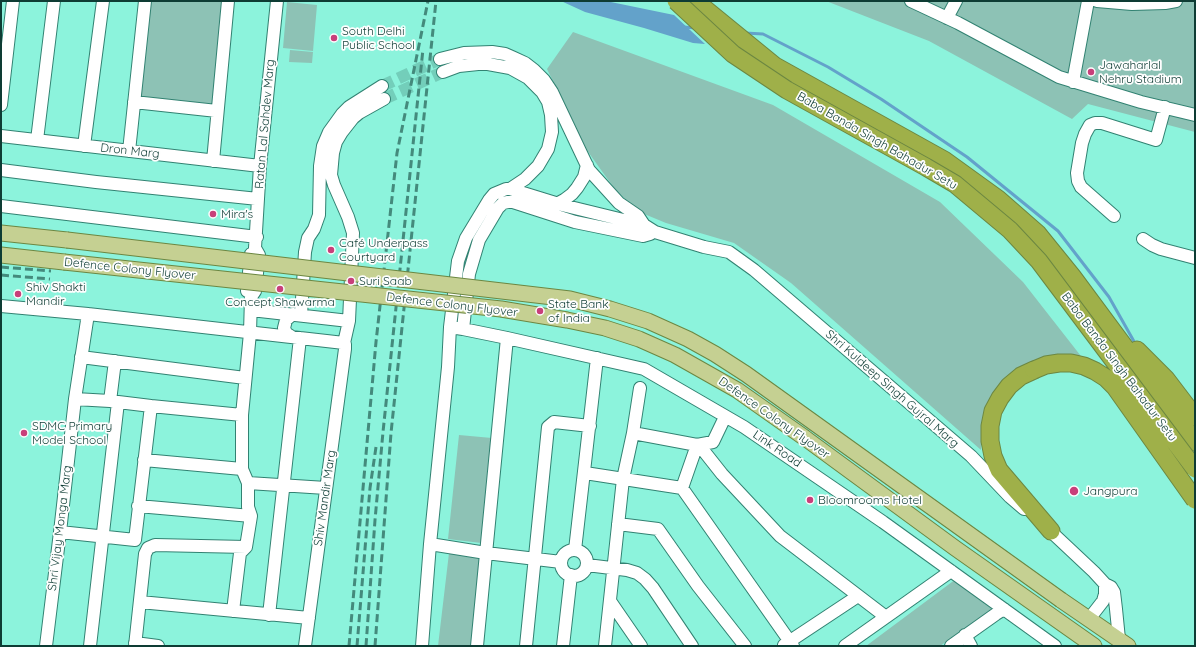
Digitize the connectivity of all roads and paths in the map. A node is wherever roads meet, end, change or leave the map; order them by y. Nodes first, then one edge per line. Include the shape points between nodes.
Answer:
1 (13, 1) edge
2 (54, 1) edge
3 (103, 1) edge
4 (145, 1) edge
5 (228, 1) edge
6 (277, 1) edge
7 (676, 1) edge
8 (698, 1) edge
9 (911, 1) edge
10 (956, 1) edge
11 (1088, 1) edge
12 (1097, 1) edge
13 (1176, 1) edge
14 (947, 18) junction
15 (440, 59) tunnel mouth
16 (443, 72) tunnel mouth
17 (1073, 82) junction
18 (382, 86) tunnel mouth
19 (384, 99) tunnel mouth
20 (134, 102) junction
21 (1, 105) edge
22 (1164, 108) junction
23 (217, 111) junction
24 (1195, 115) edge
25 (1, 136) edge
26 (37, 140) junction
27 (84, 146) junction
28 (129, 151) junction
29 (213, 160) junction
30 (260, 166) junction
31 (587, 166) junction
32 (1, 170) edge
33 (510, 188) junction
34 (258, 199) junction
35 (556, 204) junction
36 (1, 206) edge
37 (542, 212) junction
38 (1114, 216) dead end
39 (643, 230) junction
40 (1, 233) edge
41 (1143, 239) dead end
42 (256, 242) junction
43 (1, 255) edge
44 (1195, 258) edge
45 (1, 306) edge
46 (1096, 309) junction
47 (251, 310) junction
48 (88, 314) junction
49 (297, 315) junction
50 (349, 321) junction
51 (450, 327) junction
52 (463, 329) junction
53 (250, 333) junction
54 (296, 338) junction
55 (507, 338) junction
56 (344, 346) junction
57 (81, 357) junction
58 (597, 358) junction
59 (115, 361) junction
60 (245, 378) junction
61 (640, 388) dead end
62 (75, 399) junction
63 (114, 402) junction
64 (151, 406) junction
65 (242, 415) junction
66 (726, 417) junction
67 (1195, 417) edge
68 (590, 426) junction
69 (633, 432) junction
70 (1195, 442) edge
71 (697, 445) junction
72 (144, 460) junction
73 (242, 469) junction
74 (1195, 469) edge
75 (585, 473) junction
76 (623, 479) junction
77 (248, 483) junction
78 (284, 484) junction
79 (326, 488) junction
80 (682, 488) junction
81 (1195, 500) edge
82 (138, 506) junction
83 (251, 516) junction
84 (618, 524) junction
85 (1051, 531) junction
86 (60, 532) junction
87 (103, 537) junction
88 (430, 544) junction
89 (246, 547) junction
90 (576, 550) junction
91 (486, 553) junction
92 (535, 559) junction
93 (561, 562) junction
94 (587, 565) junction
95 (614, 568) junction
96 (951, 571) junction
97 (571, 575) junction
98 (1105, 584) junction
99 (858, 596) junction
100 (610, 601) junction
101 (140, 602) junction
102 (1004, 609) junction
103 (234, 611) junction
104 (269, 615) junction
105 (886, 617) junction
106 (309, 618) junction
107 (1089, 619) junction
108 (968, 641) edge
109 (1124, 643) edge
110 (789, 644) edge
111 (135, 645) edge
112 (46, 646) edge
113 (90, 646) edge
114 (158, 646) edge
115 (305, 646) edge
116 (422, 646) edge
117 (477, 646) edge
118 (526, 646) edge
119 (563, 646) edge
120 (605, 646) edge
121 (641, 646) edge
122 (692, 646) edge
123 (745, 646) edge
124 (846, 646) edge
125 (951, 646) edge
126 (1055, 646) edge
127 (1094, 646) edge

1 - 21 street
2 - 26 street
3 - 27 street
4 - 20 street
5 - 23 street
6 - 30 street, Ratan Lal Sahdev Marg
7 - 74 highway, Baba Banda Singh Bahadur Setu, bridge via 733,54 787,90 955,184 1010,230 1040,261
8 - 46 highway, Baba Banda Singh Bahadur Setu via 775,66 944,160 998,198 1038,234
9 - 14 street
10 - 14 street
11 - 17 street
12 - 13 street via 1132,4
14 - 17 street
15 - 31 street via 464,53 492,52 505,54 525,63 544,80 552,92
16 - 33 street via 459,66 478,64 510,68 528,78 548,102 552,132 548,149 538,166 525,179
17 - 22 street
18 - 49 street via 342,114 323,146 319,215 308,238
19 - 50 street, Shiv Mandir Marg via 353,118 336,142 333,153 334,185 352,233
20 - 23 street
20 - 28 street
22 - 24 street
22 - 38 street via 1156,140 1102,123 1090,125 1085,134 1077,173 1078,181 1081,187
23 - 29 street
25 - 26 street, Dron Marg
26 - 27 street, Dron Marg
27 - 28 street, Dron Marg
28 - 29 street, Dron Marg
29 - 30 street, Dron Marg
30 - 34 street, Ratan Lal Sahdev Marg
31 - 35 street via 577,188
31 - 39 street via 619,203 638,216
32 - 34 street
33 - 35 street
33 - 51 street via 494,194 466,238 458,261
34 - 42 street, Ratan Lal Sahdev Marg
35 - 37 street
35 - 39 street
36 - 42 street
37 - 39 street via 575,222
37 - 52 street via 513,202 503,203 498,208 479,240 473,258
39 - 85 street, Shri Kuldeep Singh Gujral Marg via 729,252 754,270 971,456 1010,497
40 - 107 main road, Defence Colony Flyover, bridge via 570,299 648,321 688,339 746,374
41 - 44 street via 1161,249
42 - 47 street, Ratan Lal Sahdev Marg via 259,256
43 - 127 main road, Defence Colony Flyover, bridge via 501,310 567,320 639,339 676,355 737,390
45 - 48 street
46 - 67 highway via 1166,379
46 - 70 highway, Baba Banda Singh Bahadur Setu
47 - 49 street
47 - 53 street, Ratan Lal Sahdev Marg
48 - 53 street
48 - 57 street, Shri Vijay Monga Marg
49 - 50 street
49 - 54 street via 286,320 284,328 286,333
50 - 56 street, Shiv Mandir Marg
51 - 52 street, Link Road
51 - 88 street
52 - 55 street, Link Road
53 - 54 street
53 - 60 street, Ratan Lal Sahdev Marg
54 - 56 street
54 - 78 street via 299,351
55 - 58 street, Link Road
55 - 91 street
56 - 79 street, Shiv Mandir Marg
57 - 59 street
57 - 62 street, Shri Vijay Monga Marg
58 - 66 street, Link Road via 644,369
58 - 68 street
59 - 60 street
59 - 63 street
60 - 65 street, Ratan Lal Sahdev Marg
61 - 69 street
62 - 63 street
62 - 86 street, Shri Vijay Monga Marg
63 - 64 street
63 - 87 street
64 - 65 street
64 - 72 street
65 - 73 street, Ratan Lal Sahdev Marg
66 - 71 street via 713,442
66 - 96 street, Link Road
68 - 75 street
68 - 92 street via 554,422 548,427
69 - 71 street
69 - 76 street
71 - 80 street
71 - 99 street via 780,536
72 - 73 street
72 - 82 street
73 - 77 street
75 - 76 street
75 - 90 street
76 - 80 street
76 - 84 street
77 - 78 street
77 - 83 street via 248,507
78 - 79 street
78 - 104 street
79 - 106 street, Shiv Mandir Marg
80 - 110 street
81 - 85 highway, bridge via 1106,378 1084,366 1071,363 1046,365 1021,376 1000,398 993,411 990,441 999,470
82 - 83 street
82 - 87 street via 134,540
83 - 89 street
84 - 95 street
84 - 123 street via 658,529
85 - 98 street, Shri Kuldeep Singh Gujral Marg
86 - 87 street
86 - 112 street, Shri Vijay Monga Marg
87 - 113 street
88 - 91 street
88 - 116 street
89 - 101 street via 155,545 148,548 145,554
89 - 103 street via 240,554
90 - 93 street via 567,552
90 - 94 street via 587,558
91 - 92 street
91 - 117 street
92 - 93 street
92 - 118 street
93 - 97 street via 566,573
94 - 95 street
94 - 97 street via 582,574
95 - 100 street
95 - 122 street via 627,570 645,579
96 - 102 street, Link Road
96 - 105 street
97 - 119 street
98 - 107 street via 1103,601
98 - 109 street, Shri Kuldeep Singh Gujral Marg via 1114,592
99 - 105 street
99 - 110 street
100 - 120 street
100 - 121 street
101 - 103 street
101 - 111 street
102 - 108 street
102 - 126 street, Link Road
103 - 104 street
104 - 106 street
105 - 124 street
106 - 115 street, Shiv Mandir Marg
107 - 109 main road, Defence Colony Flyover
108 - 125 street
111 - 114 street

